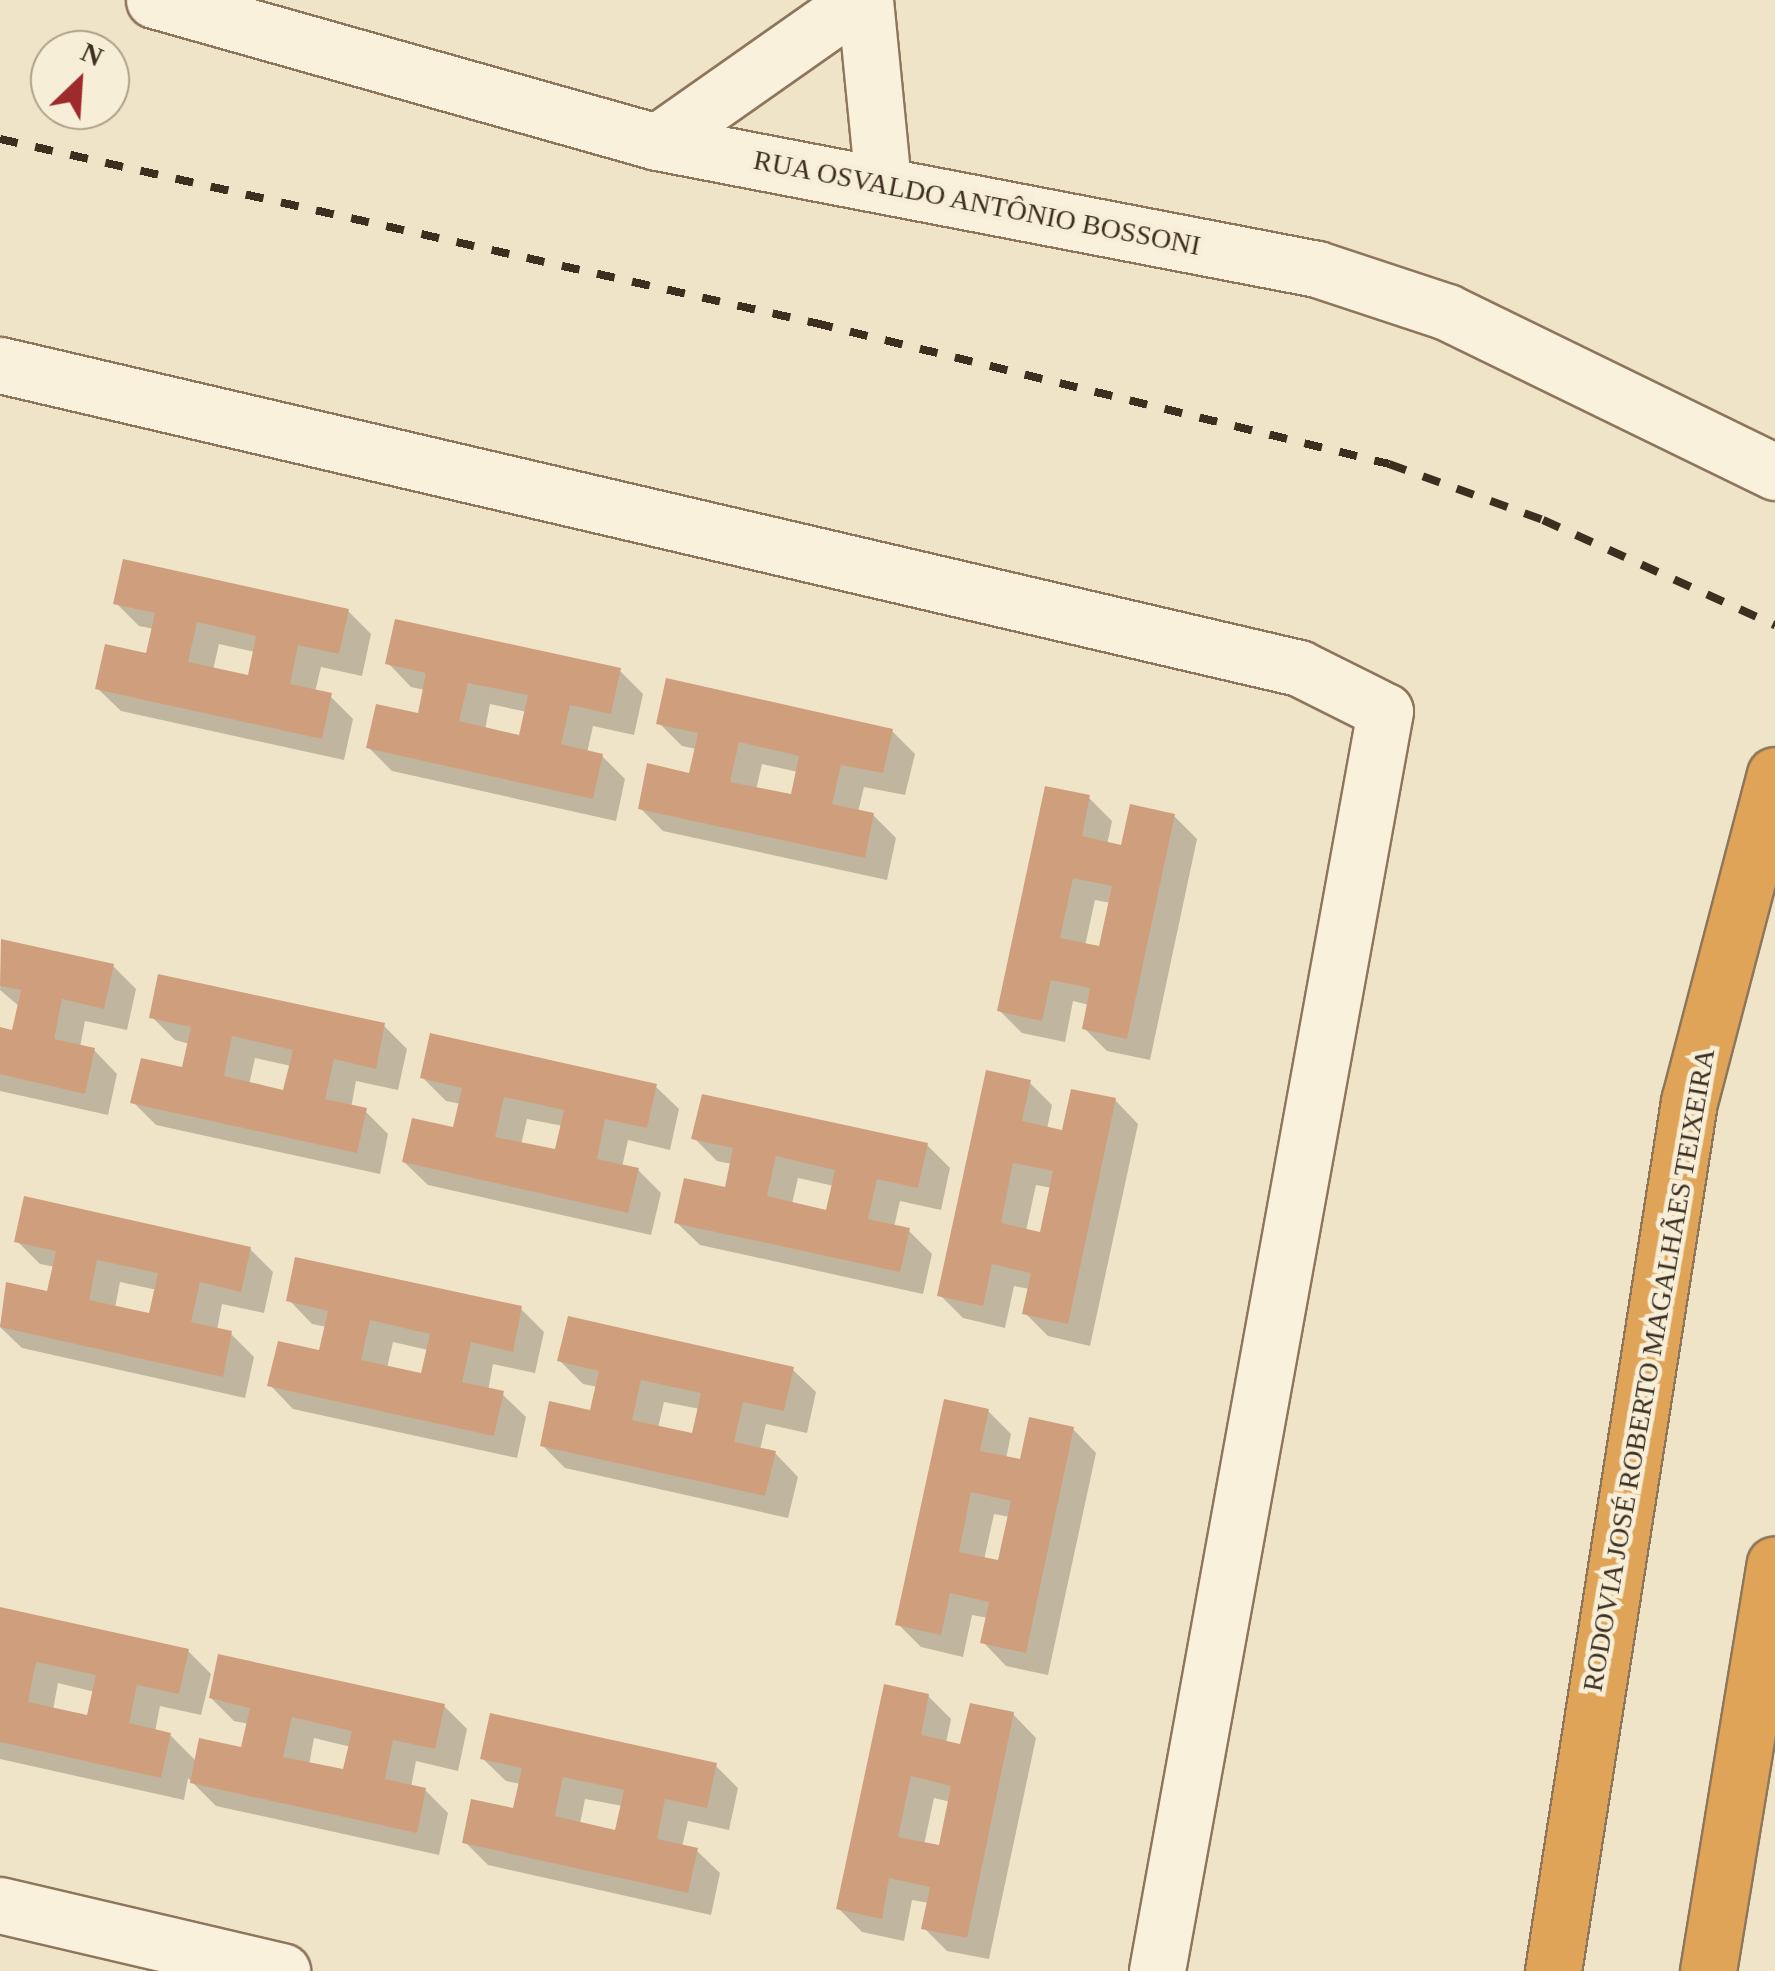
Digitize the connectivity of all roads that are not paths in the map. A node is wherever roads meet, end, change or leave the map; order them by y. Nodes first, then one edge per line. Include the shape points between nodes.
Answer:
1 (154, 0) edge
2 (862, 0) edge
3 (657, 142) junction
4 (883, 183) junction
5 (0, 365) edge
6 (1775, 472) edge
7 (1775, 775) edge
8 (1775, 1564) edge
9 (0, 1905) edge
10 (121, 1955) edge
11 (282, 1971) edge
12 (1157, 1971) edge
13 (1553, 1971) edge
14 (1708, 1971) edge

1 - 3 street, RUA OSVALDO ANTÔNIO BOSSONI
2 - 3 street
2 - 4 street
3 - 4 street, RUA OSVALDO ANTÔNIO BOSSONI
4 - 6 street, RUA OSVALDO ANTÔNIO BOSSONI via 1317,269 1447,312
5 - 12 street via 1299,668 1385,710
7 - 13 highway, RODOVIA JOSÉ ROBERTO MAGALHÃES TEIXEIRA via 1686,1120
8 - 14 highway
9 - 10 street
10 - 11 street

